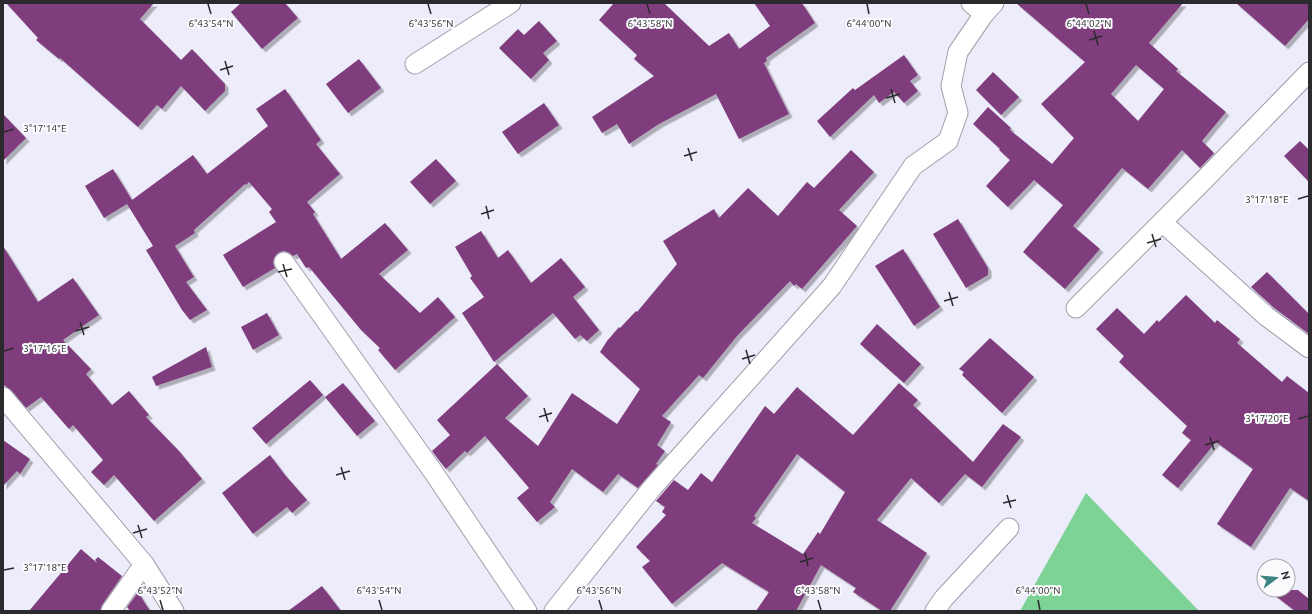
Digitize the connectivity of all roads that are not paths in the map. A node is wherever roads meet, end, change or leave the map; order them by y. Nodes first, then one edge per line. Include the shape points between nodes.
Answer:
1 (511, 3) edge
2 (983, 7) edge
3 (415, 64) dead end
4 (1309, 72) edge
5 (1162, 222) junction
6 (284, 262) dead end
7 (1076, 308) dead end
8 (1309, 348) edge
9 (3, 397) edge
10 (1009, 528) dead end
11 (144, 564) junction
12 (111, 611) edge
13 (174, 611) edge
14 (527, 611) edge
15 (554, 611) edge
16 (935, 611) edge

1 - 3 street
2 - 15 street via 958,52 952,86 958,113 948,141 913,166 832,286 652,488
4 - 5 street
5 - 7 street
5 - 8 street via 1266,316
6 - 14 street via 434,473
9 - 11 street
10 - 16 street
11 - 12 street
11 - 13 street

